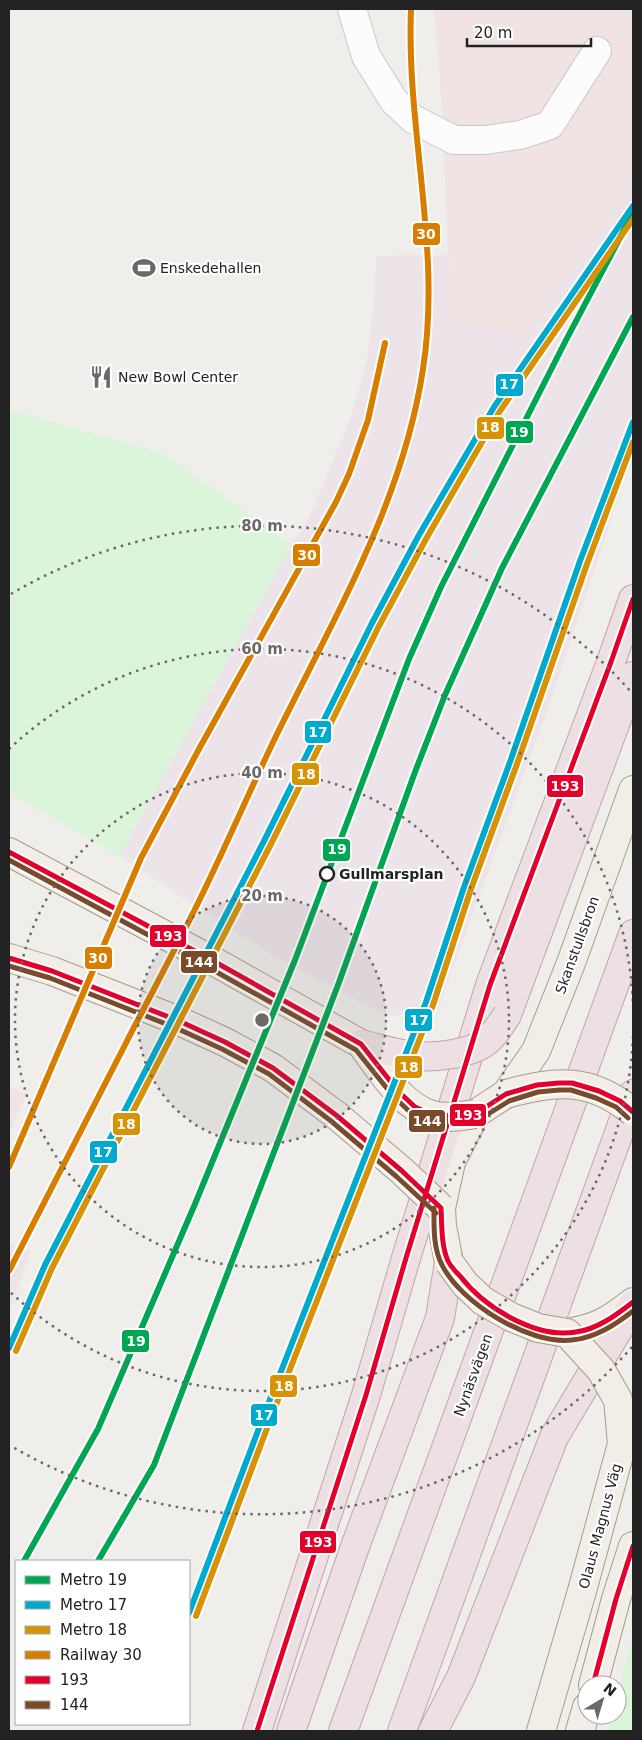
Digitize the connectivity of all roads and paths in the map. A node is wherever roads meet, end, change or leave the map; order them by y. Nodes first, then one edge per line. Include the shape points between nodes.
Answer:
1 (352, 9) edge
2 (598, 51) dead end
3 (633, 599) edge
4 (622, 669) edge
5 (633, 790) edge
6 (9, 852) edge
7 (633, 934) edge
8 (9, 958) edge
9 (361, 1044) junction
10 (506, 1094) junction
11 (633, 1094) edge
12 (633, 1112) edge
13 (475, 1114) junction
14 (441, 1208) junction
15 (448, 1262) junction
16 (633, 1304) edge
17 (567, 1333) junction
18 (633, 1546) edge
19 (596, 1675) edge
20 (257, 1731) edge
21 (291, 1731) edge
22 (343, 1731) edge
23 (402, 1731) edge
24 (433, 1731) edge
25 (541, 1731) edge

1 - 2 street via 366,56 394,101 413,119 454,140 520,135 550,125
3 - 4 highway
4 - 9 highway, bridge via 510,1006 496,1032 486,1042 454,1054 414,1056
4 - 20 highway via 490,985 366,1395
5 - 10 main road, Skanstullsbron via 536,1051
6 - 9 main road
7 - 22 highway, Nynäsvägen
8 - 14 main road, bridge via 179,1021 273,1068 336,1114
9 - 13 main road, bridge via 415,1107 433,1115
10 - 12 main road, bridge via 537,1086 572,1083 599,1091
10 - 13 main road
11 - 23 highway
13 - 14 main road via 450,1162
14 - 15 main road
15 - 17 main road, bridge via 483,1301 529,1324
15 - 21 highway via 440,1318
16 - 17 main road via 588,1330
16 - 24 highway via 554,1437 461,1678
17 - 25 main road, Olaus Magnus Väg, bridge via 601,1370 618,1400 622,1444
18 - 19 main road

